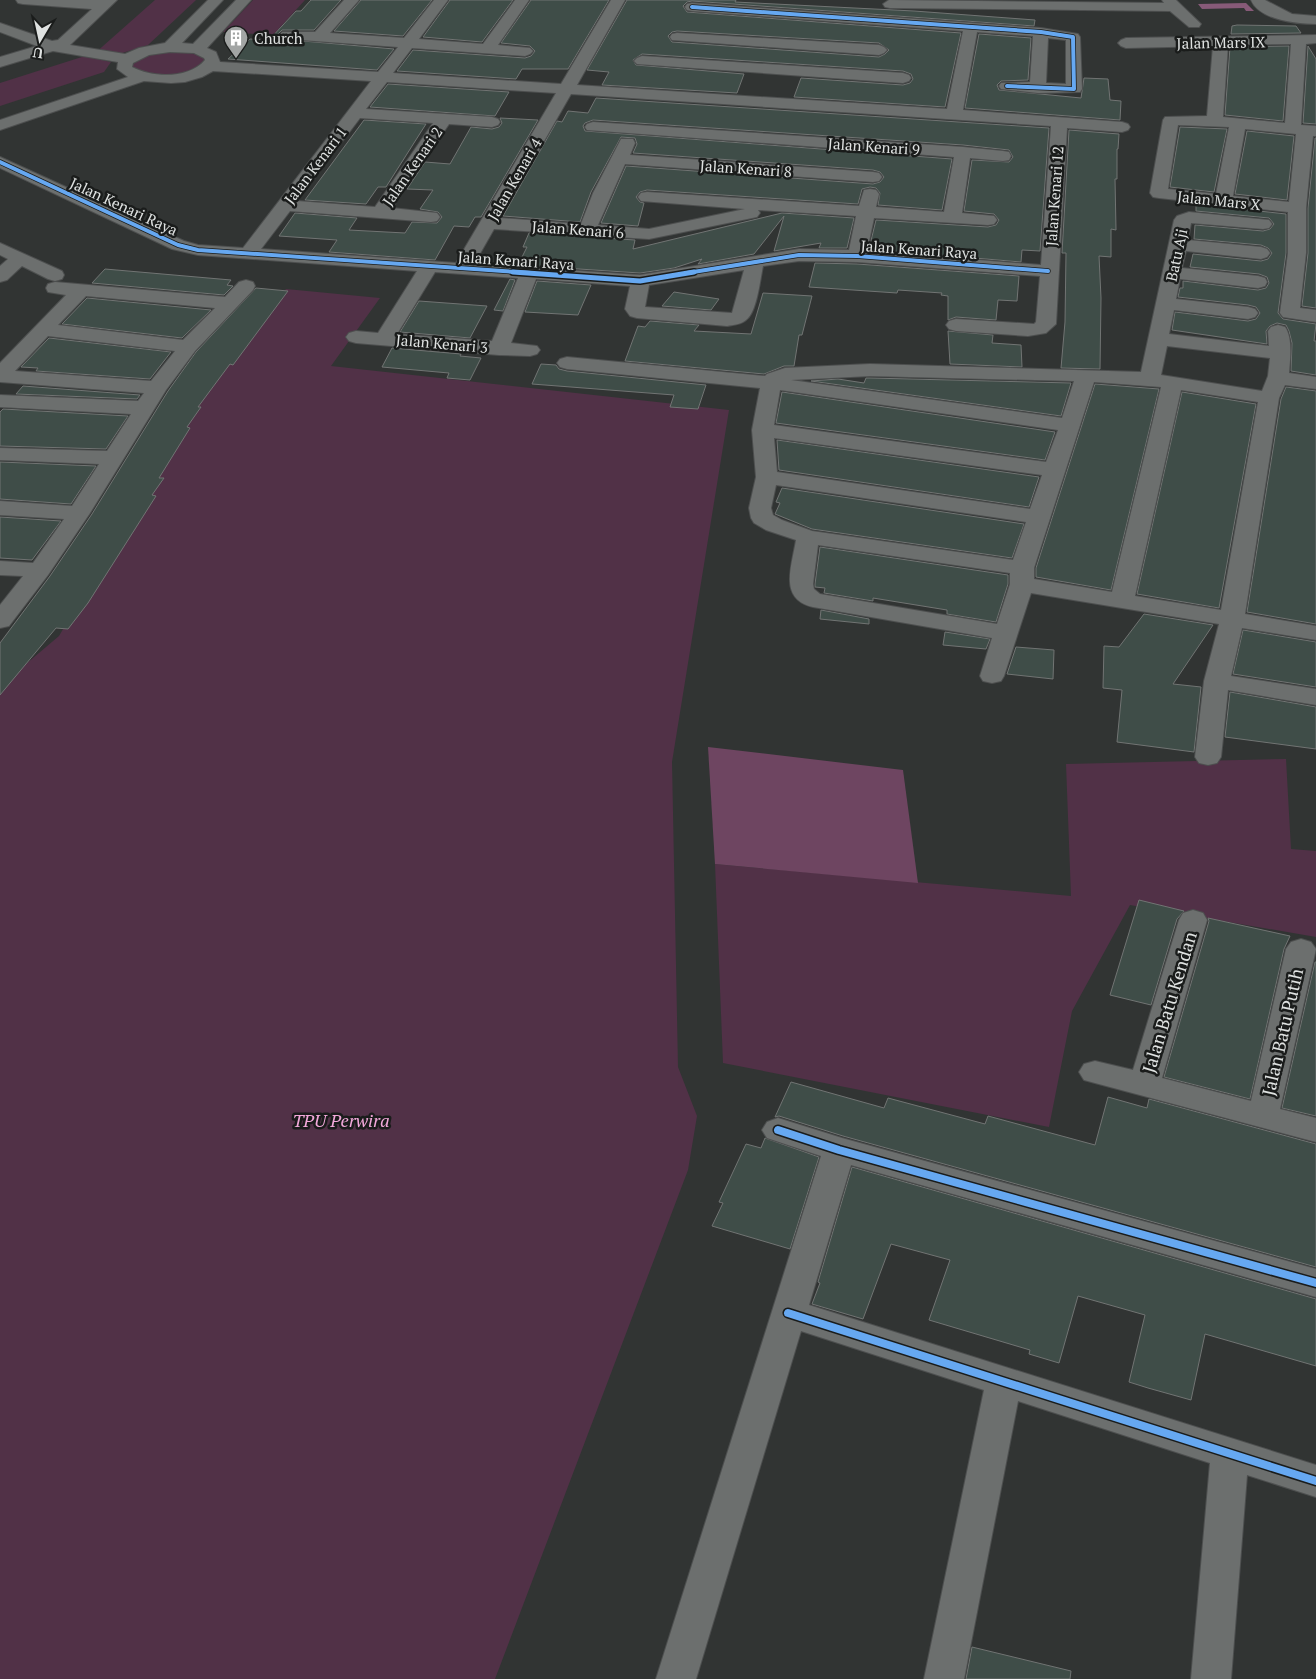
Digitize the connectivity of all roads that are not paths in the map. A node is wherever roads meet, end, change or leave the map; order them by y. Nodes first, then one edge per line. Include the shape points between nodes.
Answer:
1 (23, 0) edge
2 (216, 0) edge
3 (244, 0) edge
4 (352, 0) edge
5 (441, 0) edge
6 (522, 0) edge
7 (618, 0) edge
8 (1258, 0) edge
9 (108, 2) edge
10 (694, 3) edge
11 (876, 3) dead end
12 (1171, 4) edge
13 (1316, 20) edge
14 (888, 21) junction
15 (0, 22) edge
16 (36, 24) dead end
17 (1194, 24) dead end
18 (62, 26) dead end
19 (0, 27) edge
20 (80, 27) junction
21 (971, 27) junction
22 (1041, 32) junction
23 (287, 35) dead end
24 (319, 37) junction
25 (678, 37) junction
26 (1299, 39) junction
27 (1316, 39) edge
28 (407, 43) junction
29 (1126, 43) dead end
30 (1221, 43) junction
31 (52, 46) junction
32 (170, 47) junction
33 (488, 48) junction
34 (197, 49) junction
35 (879, 50) junction
36 (525, 51) dead end
37 (642, 61) dead end
38 (0, 62) edge
39 (665, 62) junction
40 (126, 64) junction
41 (210, 66) junction
42 (770, 70) junction
43 (384, 76) junction
44 (869, 76) junction
45 (142, 77) junction
46 (903, 78) dead end
47 (1008, 86) dead end
48 (1038, 88) junction
49 (566, 89) junction
50 (758, 102) junction
51 (0, 110) edge
52 (355, 113) junction
53 (954, 114) junction
54 (444, 120) junction
55 (1215, 121) junction
56 (492, 122) dead end
57 (1059, 122) junction
58 (1238, 124) junction
59 (0, 125) edge
60 (593, 127) dead end
61 (1122, 127) dead end
62 (635, 130) junction
63 (1305, 130) edge
64 (745, 137) junction
65 (880, 145) junction
66 (963, 152) junction
67 (1003, 156) dead end
68 (620, 159) junction
69 (0, 162) edge
70 (873, 178) junction
71 (647, 197) dead end
72 (679, 199) junction
73 (1223, 200) junction
74 (284, 205) junction
75 (784, 206) junction
76 (866, 211) junction
77 (380, 213) junction
78 (1297, 215) junction
79 (431, 217) dead end
80 (952, 217) junction
81 (988, 220) dead end
82 (490, 222) junction
83 (1263, 224) dead end
84 (1316, 225) edge
85 (587, 230) junction
86 (667, 231) junction
87 (1178, 245) junction
88 (0, 248) edge
89 (1261, 253) dead end
90 (1297, 253) junction
91 (248, 254) junction
92 (1316, 254) edge
93 (857, 256) junction
94 (20, 258) junction
95 (755, 263) junction
96 (429, 267) junction
97 (462, 269) junction
98 (1048, 271) junction
99 (1172, 273) junction
100 (529, 274) junction
101 (0, 276) edge
102 (640, 281) junction
103 (1258, 282) dead end
104 (246, 286) dead end
105 (81, 290) junction
106 (228, 303) junction
107 (1165, 304) junction
108 (1248, 313) dead end
109 (1316, 316) edge
110 (956, 325) dead end
111 (42, 329) junction
112 (356, 337) dead end
113 (385, 338) junction
114 (1158, 339) junction
115 (188, 347) junction
116 (499, 349) junction
117 (530, 350) dead end
118 (567, 363) dead end
119 (0, 376) edge
120 (1086, 376) junction
121 (1150, 379) junction
122 (1172, 383) junction
123 (1316, 383) edge
124 (771, 384) junction
125 (157, 388) junction
126 (1274, 388) junction
127 (0, 401) edge
128 (144, 408) junction
129 (1069, 426) junction
130 (763, 430) junction
131 (0, 454) edge
132 (113, 458) junction
133 (1054, 470) junction
134 (767, 477) junction
135 (0, 508) edge
136 (79, 513) junction
137 (1039, 517) junction
138 (808, 537) junction
139 (0, 568) edge
140 (40, 570) junction
141 (1022, 576) junction
142 (1122, 601) junction
143 (1232, 618) junction
144 (0, 621) edge
145 (1004, 633) junction
146 (1316, 633) edge
147 (992, 676) dead end
148 (1217, 681) junction
149 (1316, 697) edge
150 (1208, 757) dead end
151 (1193, 920) dead end
152 (1301, 948) dead end
153 (1094, 1072) dead end
154 (1144, 1084) junction
155 (1263, 1116) junction
156 (778, 1130) dead end
157 (1316, 1130) edge
158 (839, 1150) junction
159 (1316, 1283) edge
160 (788, 1313) junction
161 (1004, 1381) junction
162 (1230, 1454) junction
163 (1316, 1480) edge
164 (676, 1679) edge
165 (944, 1679) edge
166 (1211, 1679) edge

1 - 9 street
2 - 32 street
3 - 34 street
4 - 24 street
5 - 28 street, Jalan Kenari 1
6 - 33 street
7 - 49 street, Jalan Kenari 4
8 - 13 street via 1281,17
9 - 20 street
10 - 14 street
10 - 25 street
11 - 12 street
12 - 17 street
14 - 21 street
14 - 35 street
15 - 16 street
18 - 20 street
19 - 31 street
20 - 31 street via 63,43
21 - 22 street
21 - 53 street
22 - 48 street
22 - 48 street via 1073,38 1075,88
23 - 24 street
24 - 28 street
25 - 35 street
25 - 39 street
26 - 27 street, Jalan Mars IX
26 - 30 street, Jalan Mars IX
26 - 63 street
28 - 33 street
28 - 43 street, Jalan Kenari 1
29 - 30 street, Jalan Mars IX
30 - 55 street
31 - 38 street
31 - 40 street
32 - 34 street
32 - 40 street via 144,51
33 - 36 street
34 - 41 street via 211,55 213,61
35 - 44 street
37 - 39 street
39 - 42 street
40 - 45 street via 131,73
40 - 51 street
41 - 43 street
41 - 45 street via 185,76
42 - 44 street
42 - 50 street
43 - 49 street
43 - 52 street, Jalan Kenari 1
44 - 46 street
45 - 59 street
47 - 48 street
49 - 50 street
49 - 82 street, Jalan Kenari 4
50 - 53 street
50 - 64 street
52 - 54 street, Jalan Kenari 2
52 - 74 street, Jalan Kenari 1
53 - 57 street
54 - 56 street, Jalan Kenari 2
54 - 77 street, Jalan Kenari 2
55 - 58 street
55 - 73 street, Jalan Mars X via 1171,120 1159,193
57 - 61 street
57 - 98 street, Jalan Kenari 12
58 - 63 street
58 - 73 street
60 - 62 street, Jalan Kenari 9
62 - 64 street, Jalan Kenari 9
62 - 68 street
63 - 78 street
64 - 65 street, Jalan Kenari 9
65 - 66 street, Jalan Kenari 9
65 - 70 street
66 - 67 street, Jalan Kenari 9
66 - 80 street
68 - 70 street, Jalan Kenari 8
68 - 85 street
69 - 91 street, Jalan Kenari Raya via 178,245
70 - 76 street
71 - 72 street, Jalan Kenari 6
72 - 75 street, Jalan Kenari 6
72 - 86 street
73 - 78 street, Jalan Mars X
74 - 77 street, Jalan Kenari 2
74 - 91 street, Jalan Kenari 1
75 - 76 street, Jalan Kenari 6
75 - 86 street, Jalan Kenari 6
76 - 80 street, Jalan Kenari 6
76 - 93 street
77 - 79 street, Jalan Kenari 2
78 - 84 street, Jalan Mars X
78 - 90 street
80 - 81 street, Jalan Kenari 6
82 - 85 street, Jalan Kenari 6
82 - 97 street, Jalan Kenari 4
83 - 87 street, Batu Aji via 1189,217 1183,220
85 - 86 street, Jalan Kenari 6 via 640,234
87 - 89 street
87 - 99 street, Batu Aji
88 - 94 street
90 - 92 street
90 - 109 street via 1302,283 1290,313
91 - 96 street, Jalan Kenari Raya
93 - 95 street, Jalan Kenari Raya via 799,255
93 - 98 street, Jalan Kenari Raya
94 - 101 street
94 - 105 street via 55,281
95 - 102 street, Jalan Kenari Raya
95 - 102 street via 743,313 733,319 637,312
96 - 97 street, Jalan Kenari Raya
96 - 113 street, Jalan Kenari 3
97 - 100 street, Jalan Kenari Raya
98 - 110 street, Jalan Kenari 12 via 1046,324 1038,329
99 - 103 street
99 - 107 street, Batu Aji
100 - 102 street, Jalan Kenari Raya
100 - 116 street, Jalan Kenari 3
104 - 106 street
105 - 106 street
105 - 111 street
106 - 115 street
107 - 108 street
107 - 114 street, Batu Aji
111 - 115 street
111 - 119 street
112 - 113 street, Jalan Kenari 3
113 - 116 street, Jalan Kenari 3
114 - 121 street, Batu Aji
114 - 126 street via 1279,342
115 - 125 street
116 - 117 street, Jalan Kenari 3
118 - 124 street
119 - 125 street
120 - 121 street
120 - 124 street via 870,370 785,374 774,378
120 - 129 street
121 - 122 street
122 - 126 street
122 - 142 street
123 - 126 street
124 - 129 street
124 - 130 street
125 - 128 street
126 - 143 street
127 - 128 street
128 - 132 street
129 - 133 street
130 - 133 street
130 - 134 street
131 - 132 street
132 - 136 street
133 - 137 street
134 - 137 street
134 - 138 street via 760,508 762,518
135 - 136 street
136 - 140 street
137 - 141 street
138 - 141 street
138 - 145 street via 801,584 803,592 813,600
139 - 140 street
140 - 144 street
141 - 142 street
141 - 145 street
142 - 143 street
143 - 146 street
143 - 148 street
145 - 147 street
148 - 149 street
148 - 150 street
151 - 154 street, Jalan Batu Kendan
152 - 155 street, Jalan Batu Putih
153 - 154 street
154 - 155 street
155 - 157 street
156 - 158 street
158 - 159 street
158 - 160 street
160 - 161 street
160 - 164 street
161 - 162 street
161 - 165 street
162 - 163 street
162 - 166 street

